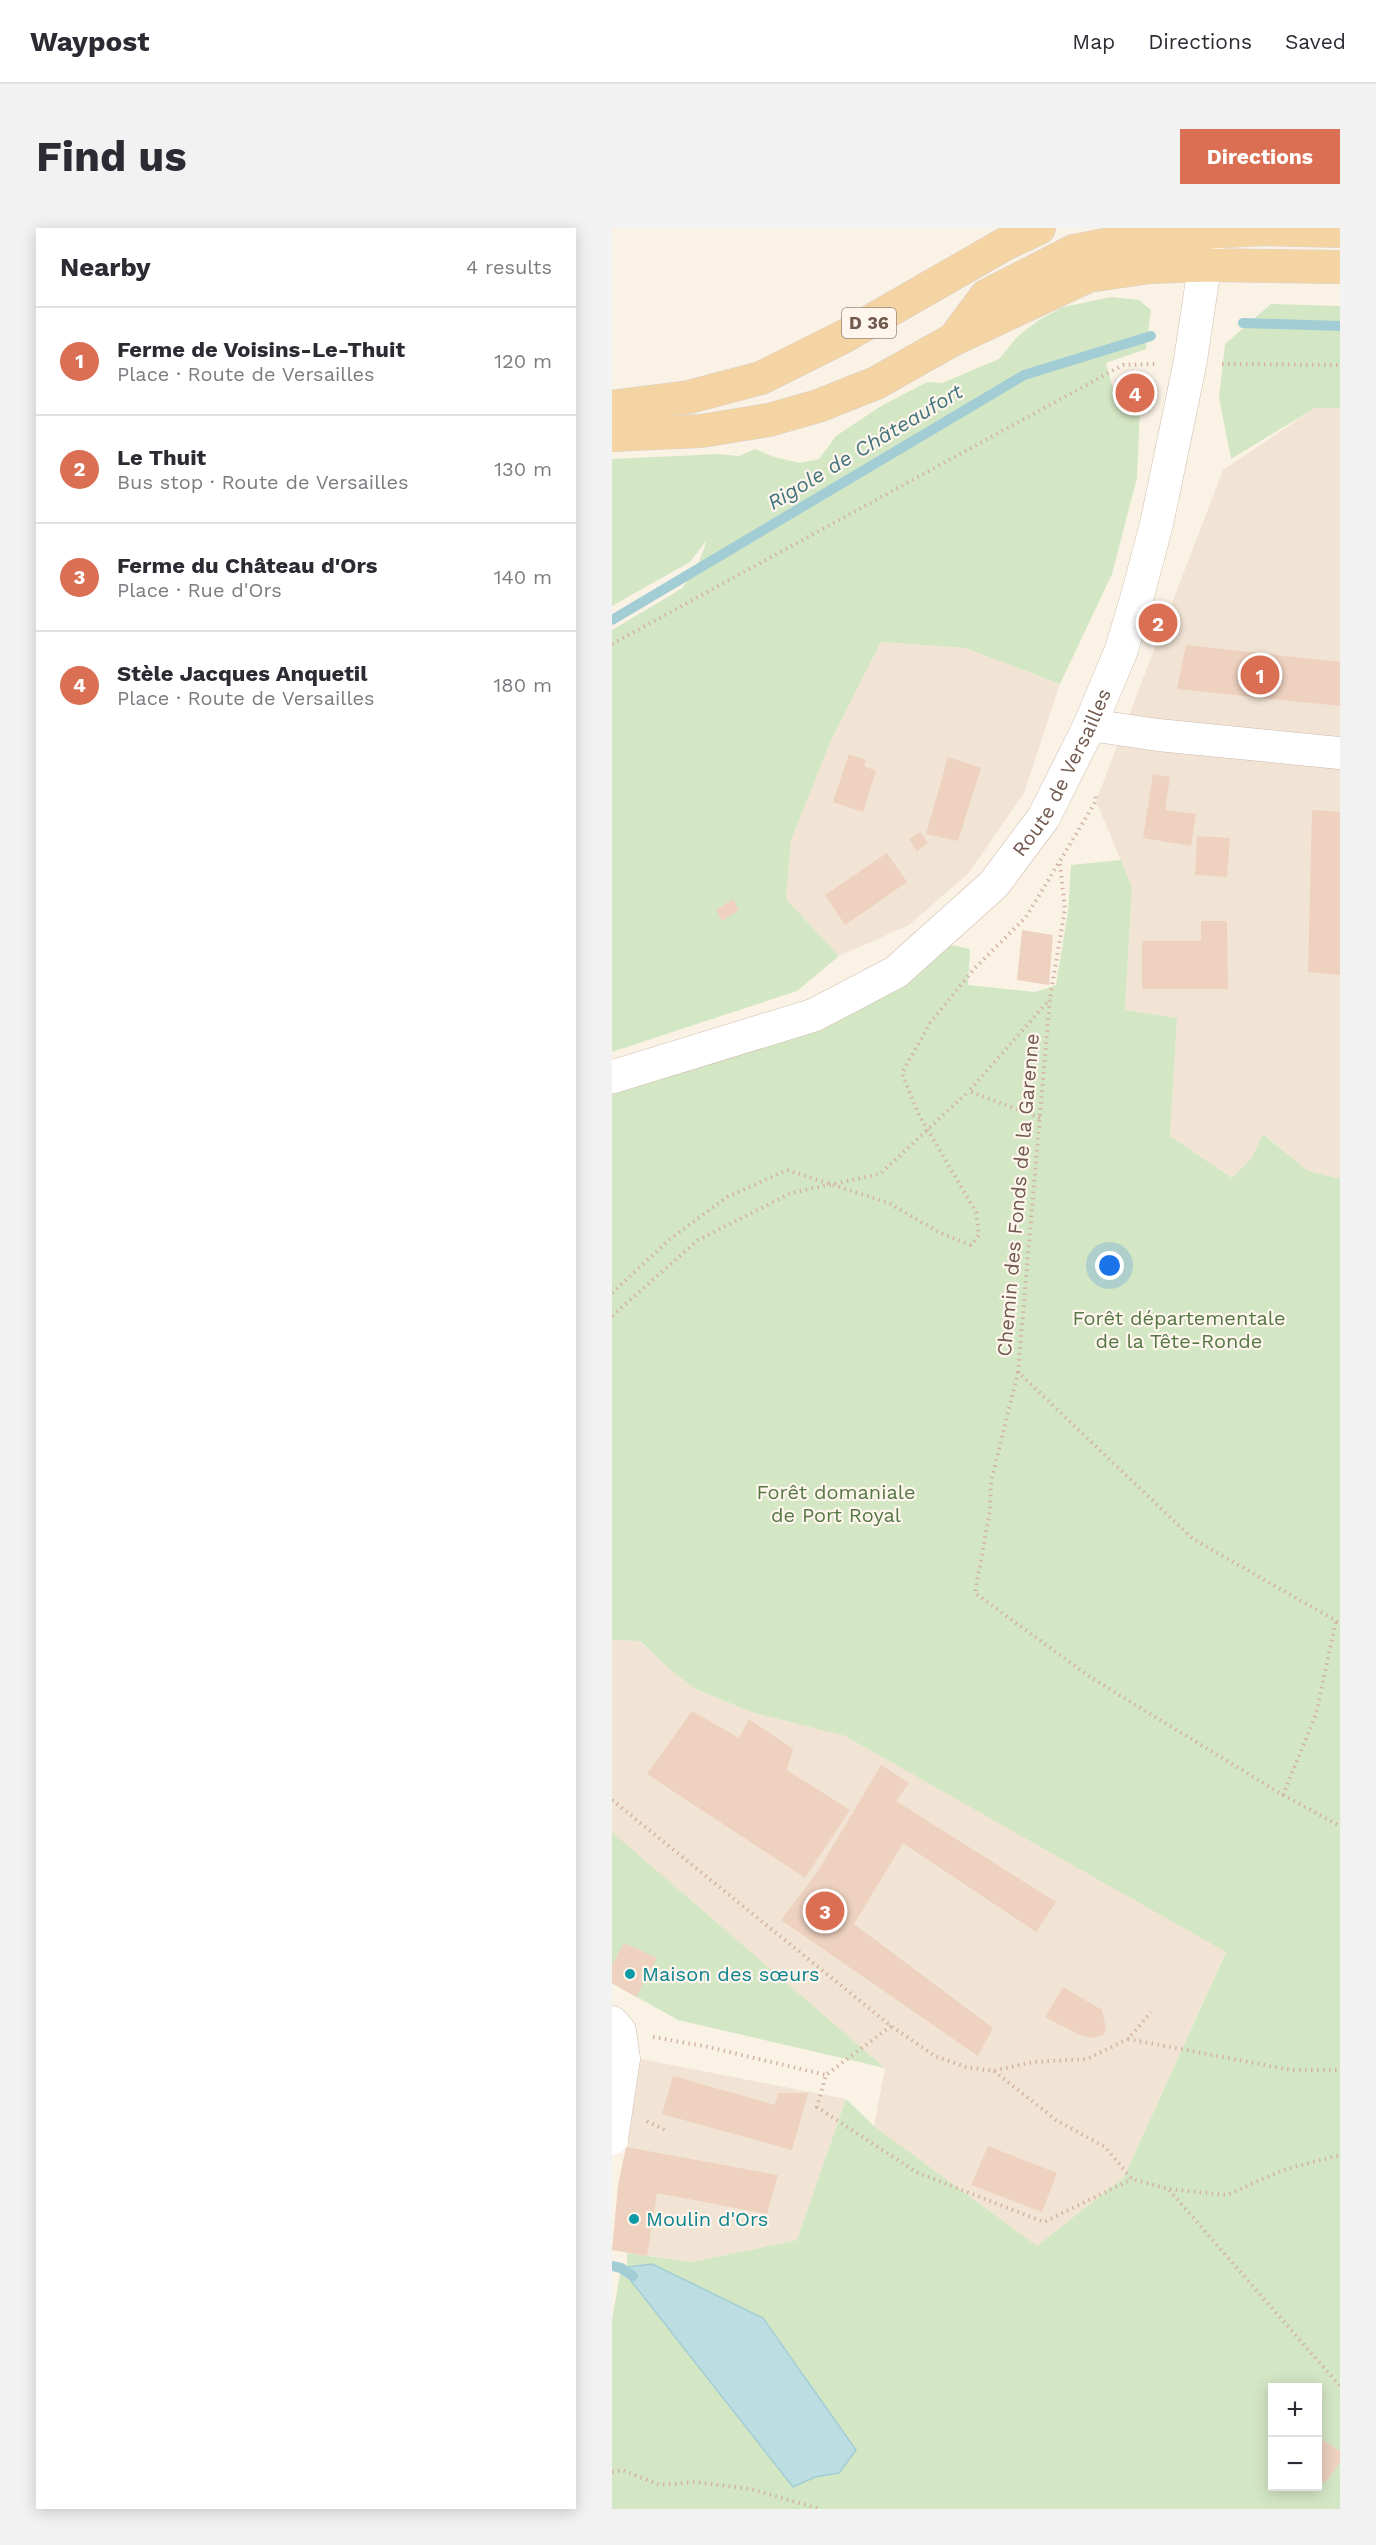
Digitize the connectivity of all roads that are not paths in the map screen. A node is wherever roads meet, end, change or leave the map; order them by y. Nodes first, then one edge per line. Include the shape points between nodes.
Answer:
1 (1039, 228) edge
2 (1210, 230) edge
3 (1340, 231) edge
4 (1205, 265) junction
5 (1340, 267) edge
6 (954, 339) junction
7 (612, 407) edge
8 (612, 435) edge
9 (1090, 725) junction
10 (1340, 753) edge
11 (612, 1077) edge
12 (619, 2037) edge
13 (612, 2139) edge

1 - 7 main road, D 36 via 761,378 689,398
2 - 3 main road
2 - 4 main road, Route de Versailles
2 - 6 main road via 1074,251 986,296
4 - 5 main road
4 - 6 main road via 1150,267 1088,276
4 - 9 main road, Route de Versailles via 1190,363 1157,522 1121,651
6 - 8 main road via 876,383 769,420 701,431
9 - 10 street
9 - 11 main road, Route de Versailles via 1044,816 994,884 896,972 814,1015
12 - 13 street, bridge

